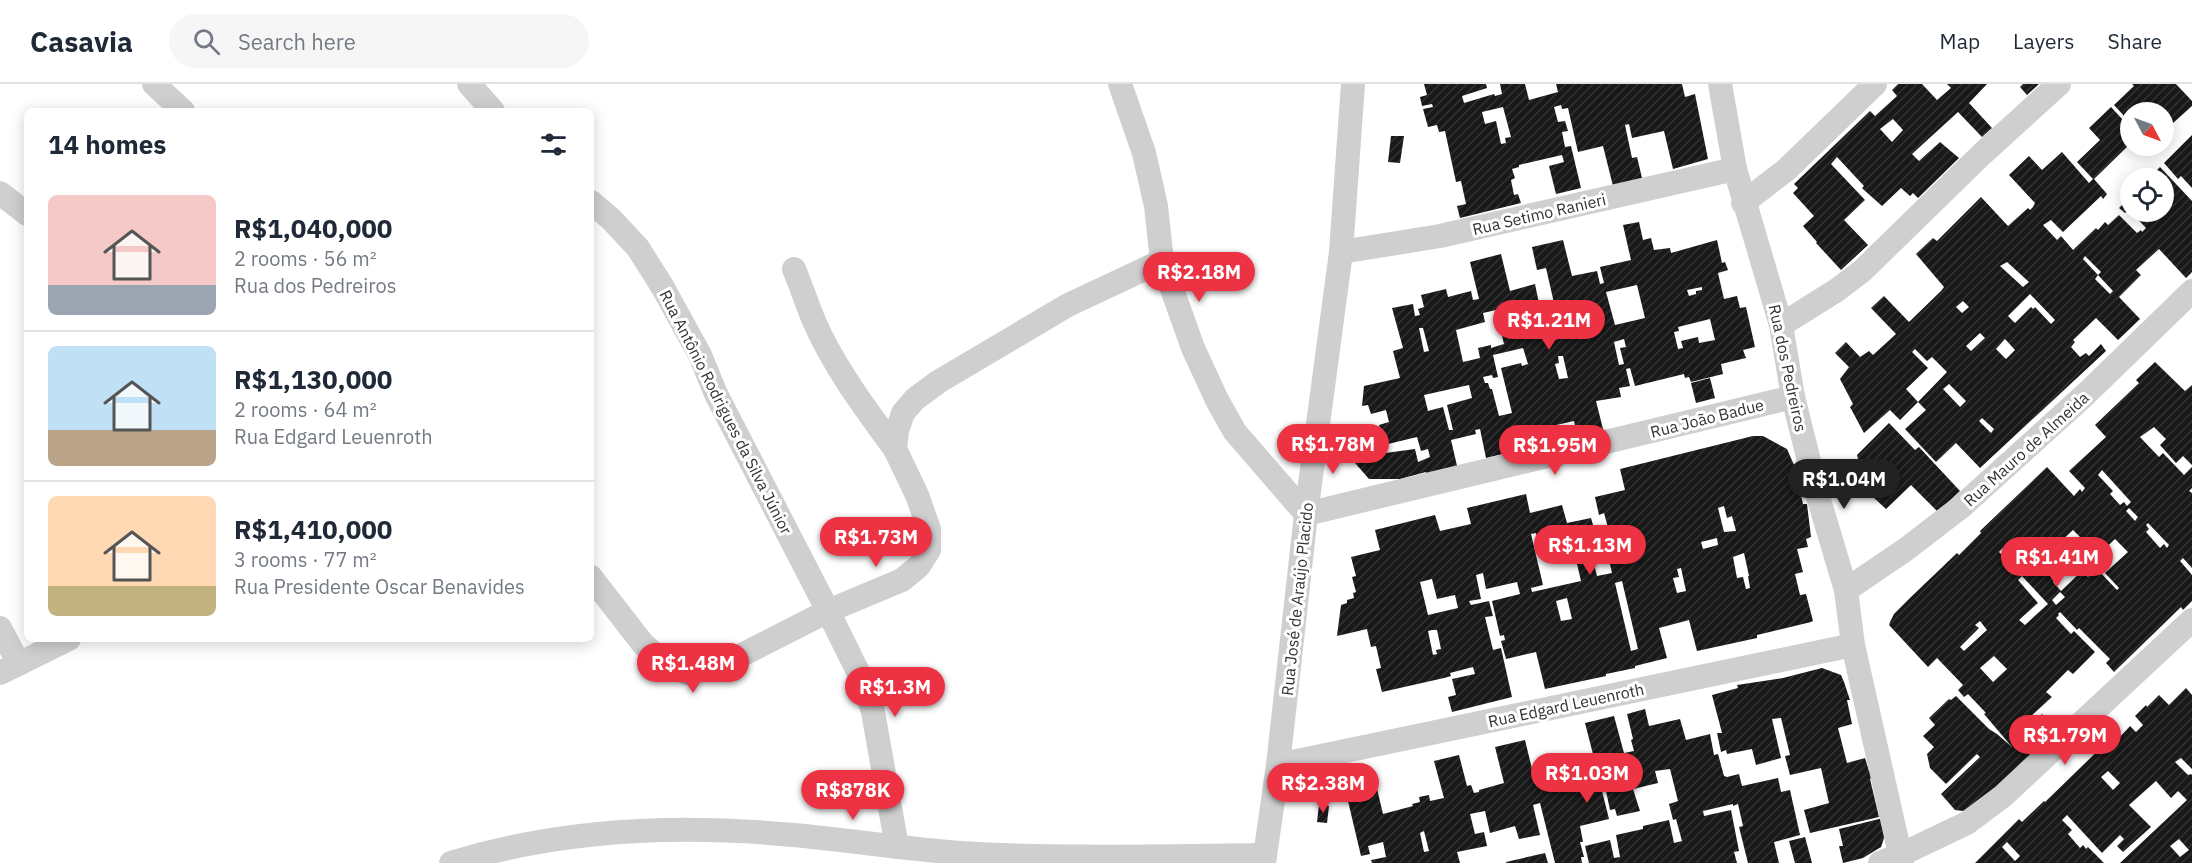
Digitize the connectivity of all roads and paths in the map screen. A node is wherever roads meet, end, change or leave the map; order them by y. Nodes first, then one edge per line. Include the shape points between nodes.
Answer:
1 (154, 84) edge
2 (469, 84) edge
3 (1120, 84) edge
4 (1353, 84) edge
5 (1720, 84) edge
6 (1875, 84) edge
7 (2059, 84) edge
8 (180, 108) edge
9 (490, 108) edge
10 (1735, 169) junction
11 (0, 193) edge
12 (1743, 203) junction
13 (594, 205) edge
14 (24, 212) edge
15 (1341, 252) junction
16 (1162, 261) junction
17 (794, 269) dead end
18 (2192, 291) edge
19 (1781, 325) junction
20 (1793, 397) junction
21 (896, 449) junction
22 (1306, 514) junction
23 (594, 583) edge
24 (1846, 590) junction
25 (828, 611) junction
26 (2192, 620) edge
27 (0, 628) edge
28 (63, 642) edge
29 (1853, 645) junction
30 (10, 669) edge
31 (1278, 765) junction
32 (897, 847) junction
33 (1264, 859) edge
34 (1894, 860) edge
35 (451, 863) edge

1 - 8 street
2 - 9 street
3 - 16 street via 1144,153 1156,206
4 - 15 street, Rua José de Araújo Placido
5 - 10 street, Rua dos Pedreiros
6 - 12 street via 1786,170
7 - 19 street via 1862,271
10 - 12 street, Rua dos Pedreiros
10 - 15 street, Rua Setimo Ranieri via 1440,236
11 - 14 street
12 - 19 street, Rua dos Pedreiros
13 - 25 street, Rua Antônio Rodrigues da Silva Júnior via 638,248 663,286
15 - 22 street, Rua José de Araújo Placido
16 - 21 street via 1068,305 938,382 903,413
16 - 22 street via 1193,348 1235,432
17 - 21 street via 834,360
18 - 24 street, Rua Mauro de Almeida via 1961,507
19 - 20 street, Rua dos Pedreiros
20 - 22 street, Rua João Badue
20 - 24 street, Rua dos Pedreiros
21 - 25 street via 917,495 928,529 929,550 919,566 902,580
22 - 31 street, Rua José de Araújo Placido
23 - 25 street via 643,644 665,664 687,673 724,664
24 - 29 street, Rua dos Pedreiros
25 - 32 street, Rua Antônio Rodrigues da Silva Júnior via 864,684 873,712
26 - 34 street via 2002,796 1967,823
27 - 30 street
28 - 30 street
29 - 31 street, Rua Edgard Leuenroth
29 - 34 street, Rua dos Pedreiros
31 - 33 street, Rua José de Araújo Placido
32 - 33 street via 1047,856
32 - 35 street via 791,835 679,829 551,839

